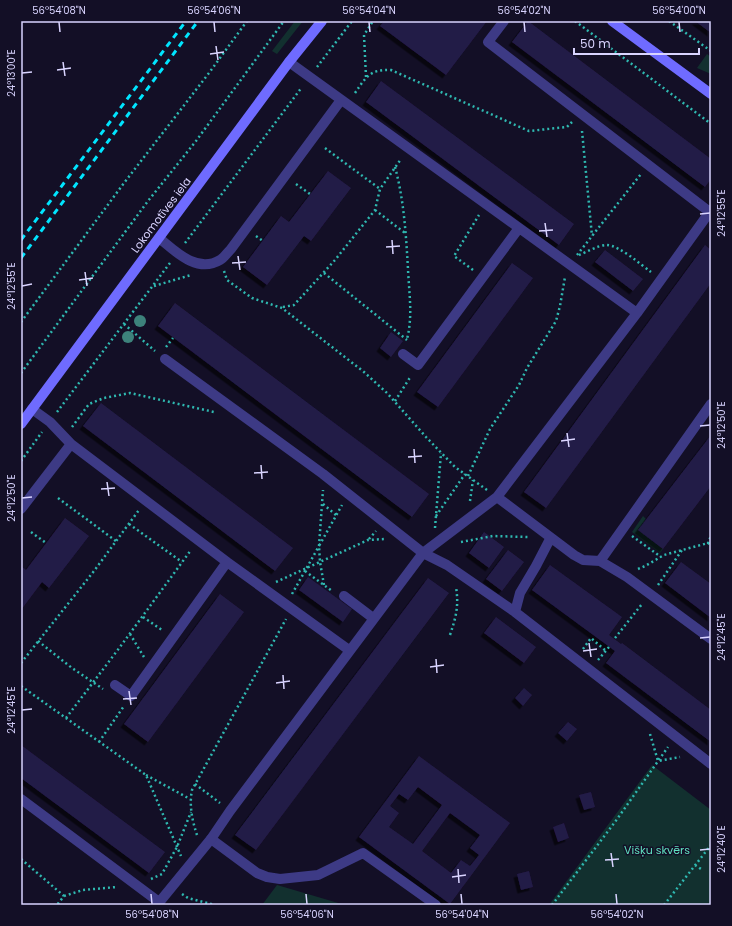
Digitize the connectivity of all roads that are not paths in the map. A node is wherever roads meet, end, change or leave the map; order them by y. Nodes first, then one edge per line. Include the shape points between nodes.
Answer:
1 (322, 21) edge
2 (504, 21) edge
3 (614, 21) edge
4 (289, 62) junction
5 (709, 89) edge
6 (346, 100) junction
7 (710, 212) edge
8 (519, 228) junction
9 (159, 238) junction
10 (637, 313) junction
11 (403, 354) road end
12 (165, 359) road end
13 (711, 404) edge
14 (32, 409) junction
15 (21, 424) edge
16 (71, 444) junction
17 (497, 497) junction
18 (21, 509) edge
19 (550, 539) junction
20 (422, 553) junction
21 (600, 561) junction
22 (227, 562) junction
23 (344, 596) road end
24 (515, 612) junction
25 (373, 618) junction
26 (711, 639) edge
27 (349, 650) junction
28 (115, 685) road end
29 (711, 764) edge
30 (21, 799) edge
31 (211, 839) junction
32 (158, 904) edge
33 (436, 905) edge

1 - 4 street, Lokomotīves iela
2 - 7 street via 488,42
3 - 5 street
4 - 6 street
4 - 9 street, Lokomotīves iela
6 - 8 street
6 - 9 street via 231,249 219,260 206,264 194,263
7 - 10 street
8 - 10 street
8 - 11 street via 418,365
9 - 14 street, Lokomotīves iela
10 - 17 street
12 - 20 street via 323,474
13 - 21 street
14 - 15 street, Lokomotīves iela
14 - 16 street via 50,422
16 - 18 street
16 - 22 street
17 - 19 street
17 - 20 street
19 - 21 street via 583,560
19 - 24 street via 520,593
20 - 24 street via 447,565
20 - 25 street
21 - 26 street via 627,577
22 - 27 street
22 - 28 street via 131,696
23 - 25 street
24 - 29 street
25 - 27 street
27 - 31 street
30 - 32 street
31 - 32 street
31 - 33 street via 257,873 280,879 318,875 363,853

